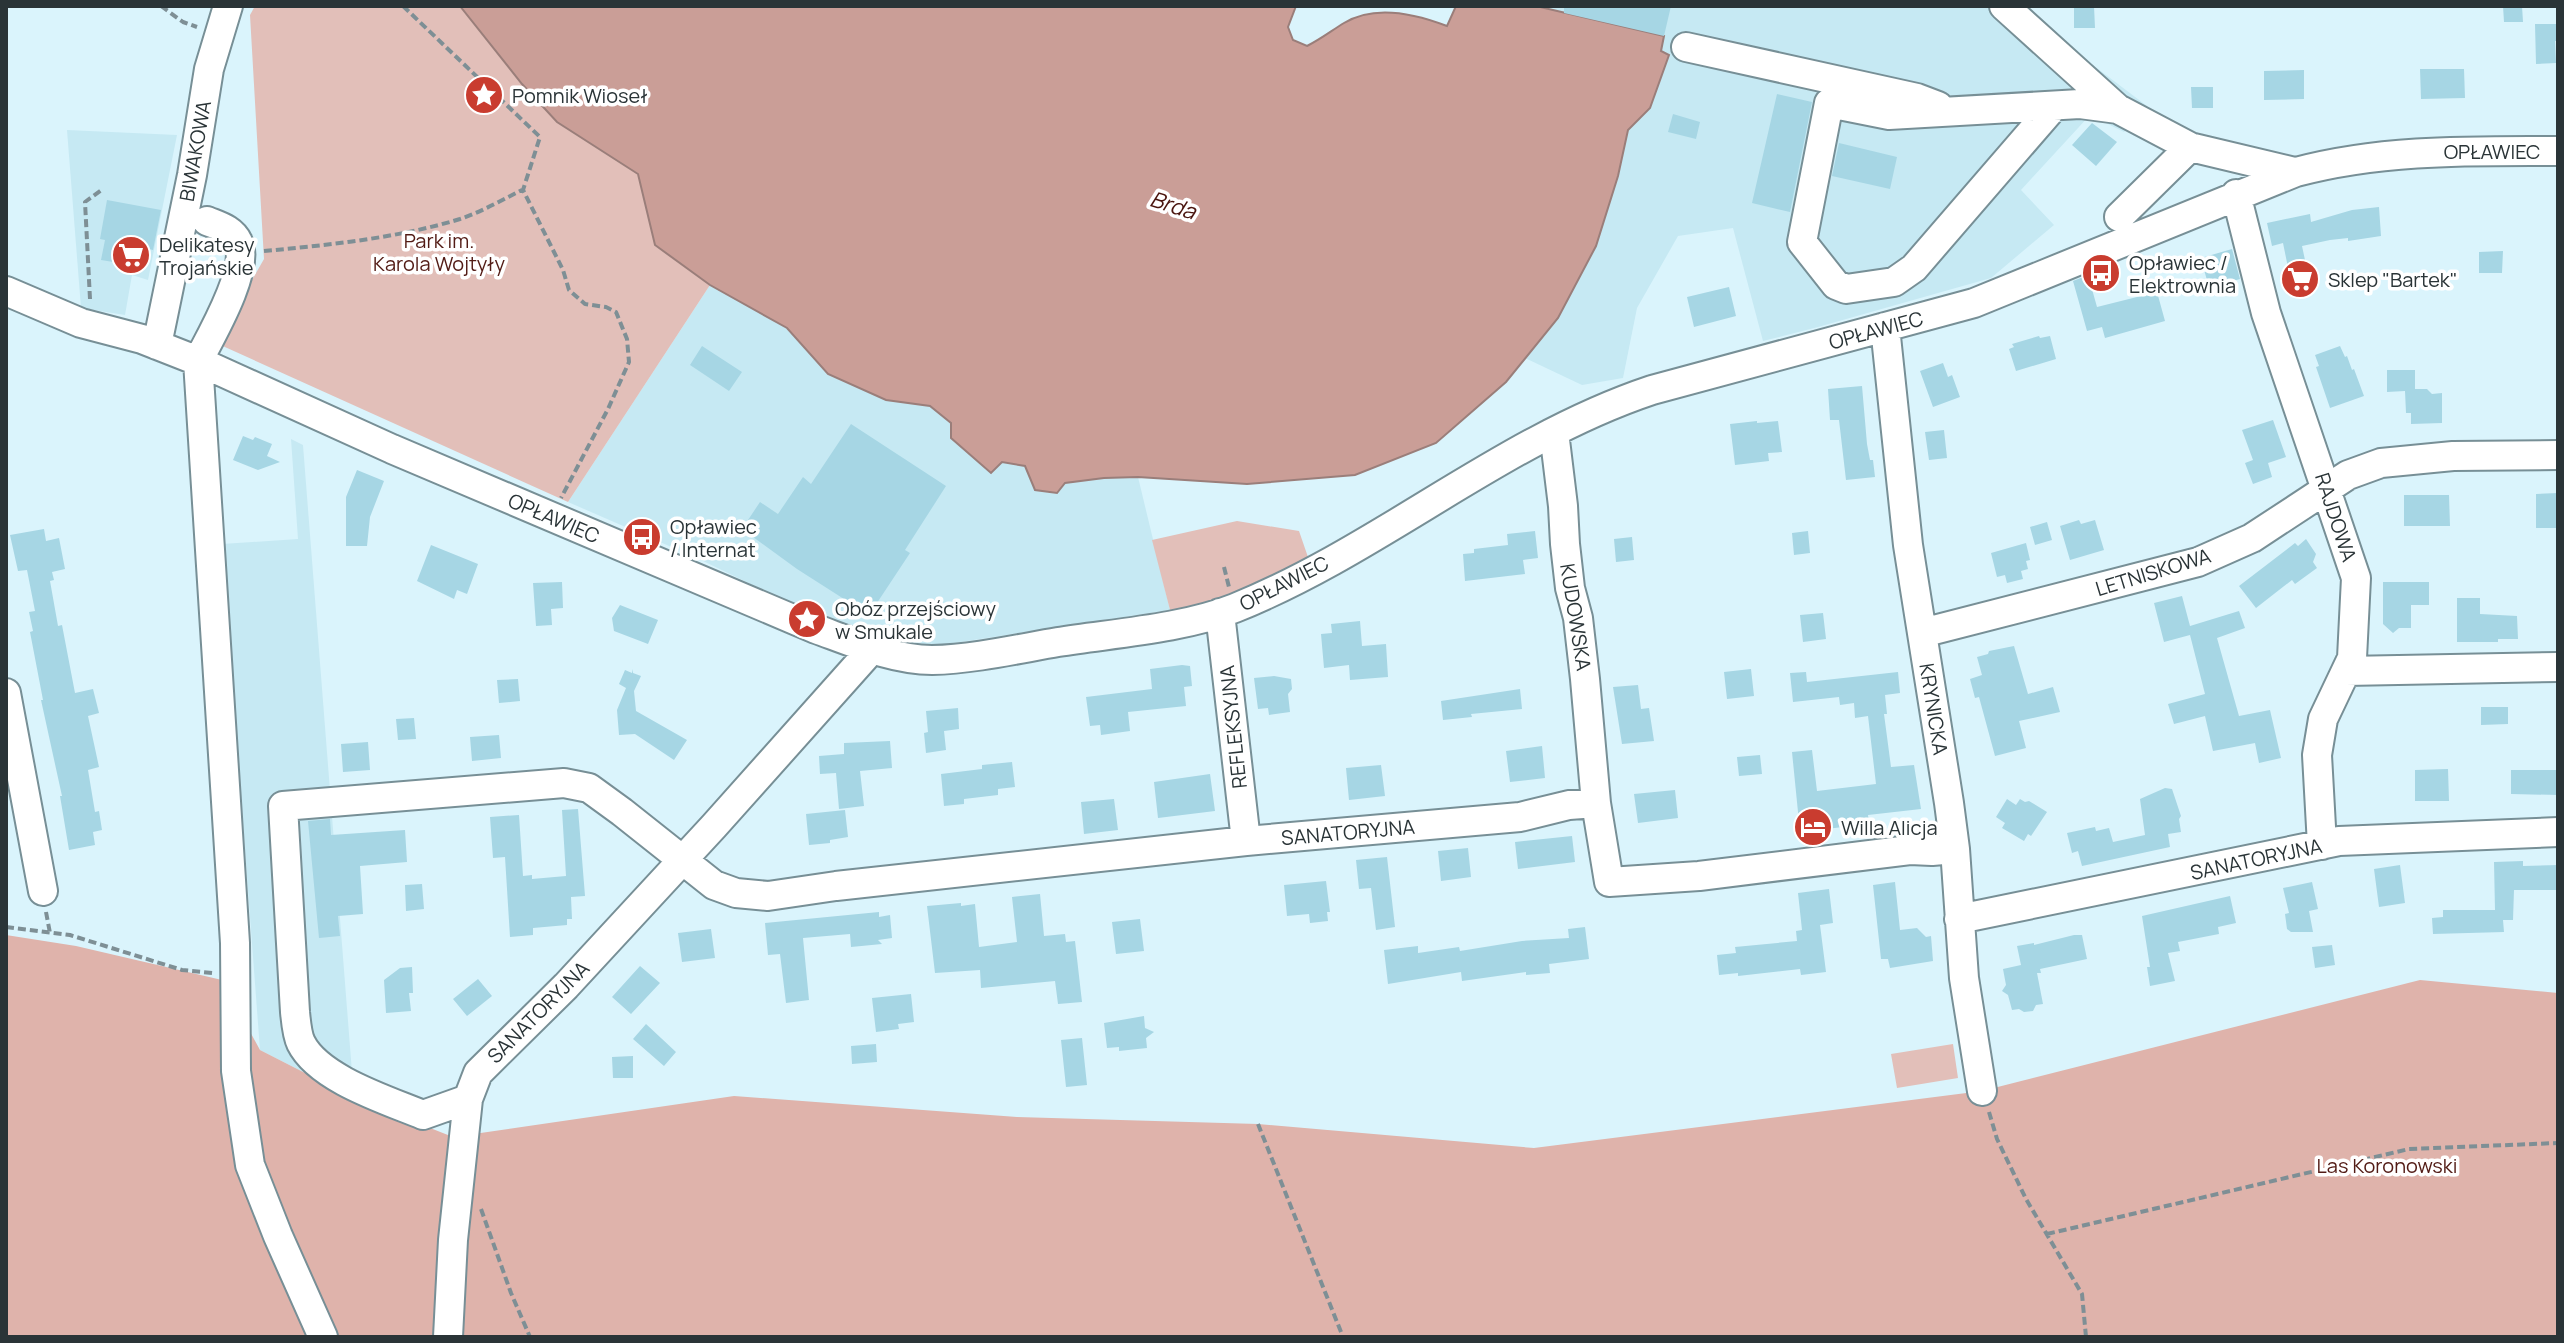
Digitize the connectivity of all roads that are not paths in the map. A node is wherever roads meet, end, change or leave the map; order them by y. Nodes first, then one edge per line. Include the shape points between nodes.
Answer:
1 (228, 6) edge
2 (2004, 6) edge
3 (1686, 47) dead end
4 (2054, 106) junction
5 (2118, 109) junction
6 (1950, 111) junction
7 (2190, 147) junction
8 (2558, 151) edge
9 (2296, 172) junction
10 (2236, 194) junction
11 (2119, 217) dead end
12 (207, 221) dead end
13 (7, 288) edge
14 (1885, 327) junction
15 (157, 345) junction
16 (198, 361) junction
17 (1554, 432) junction
18 (2558, 455) edge
19 (2327, 489) junction
20 (1220, 613) junction
21 (1922, 633) junction
22 (872, 649) junction
23 (2558, 667) edge
24 (2346, 671) junction
25 (6, 693) edge
26 (1596, 803) junction
27 (2558, 832) edge
28 (1246, 841) junction
29 (2322, 845) junction
30 (1955, 849) junction
31 (682, 861) junction
32 (43, 891) dead end
33 (1959, 919) junction
34 (1982, 1091) road end
35 (468, 1099) junction
36 (323, 1337) edge
37 (448, 1337) edge

1 - 15 street, BIWAKOWA via 209,69
2 - 5 street
3 - 6 street via 1917,98
4 - 5 street
4 - 6 street
4 - 6 street via 1914,268 1894,282 1846,289 1836,285 1802,242 1829,103 1889,115
5 - 7 street
7 - 9 street
7 - 11 street
8 - 9 street, OPŁAWIEC via 2428,152 2360,158
9 - 10 street, OPŁAWIEC
10 - 14 street, OPŁAWIEC via 2001,293
10 - 19 street, RAJDOWA via 2266,313
12 - 16 street via 228,230 242,253
13 - 15 street, OPŁAWIEC via 91,326
14 - 17 street, OPŁAWIEC via 1652,390
14 - 21 street, KRYNICKA
15 - 16 street, OPŁAWIEC
16 - 22 street, OPŁAWIEC via 552,518
16 - 36 street via 235,974 236,1071 250,1165
17 - 20 street, OPŁAWIEC via 1286,584
17 - 26 street, KUDOWSKA
18 - 19 street, LETNISKOWA via 2381,463
19 - 21 street, LETNISKOWA via 2252,538 2198,562
19 - 24 street, RAJDOWA via 2356,578 2352,658
20 - 22 street, OPŁAWIEC via 947,659 914,659
20 - 28 street, REFLEKSYJNA
21 - 30 street, KRYNICKA
22 - 31 street, SANATORYJNA
23 - 24 street
24 - 29 street, RAJDOWA via 2323,719 2317,755
25 - 32 street
26 - 28 street, SANATORYJNA via 1520,817
26 - 30 street via 1609,882
27 - 29 street, SANATORYJNA
28 - 31 street, SANATORYJNA via 768,896 714,885
29 - 33 street, SANATORYJNA
30 - 33 street, KRYNICKA
31 - 35 street, SANATORYJNA via 478,1073
31 - 35 street, SANATORYJNA via 589,788 564,783 283,806 301,1042 319,1065 423,1115
33 - 34 street, KRYNICKA
35 - 37 street, SANATORYJNA

